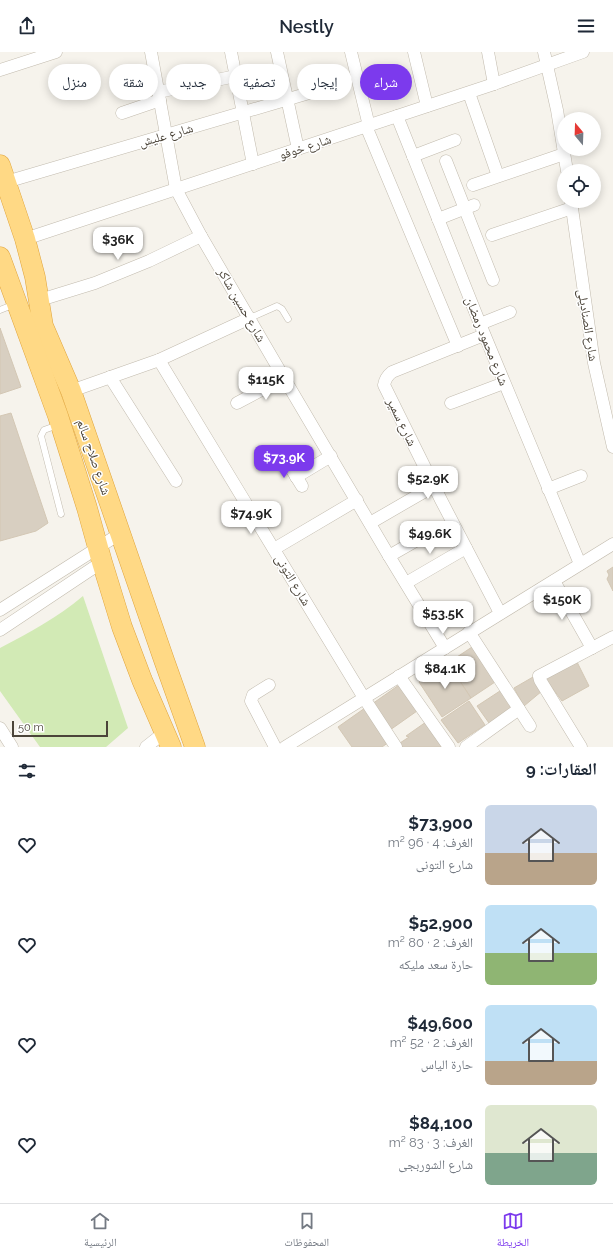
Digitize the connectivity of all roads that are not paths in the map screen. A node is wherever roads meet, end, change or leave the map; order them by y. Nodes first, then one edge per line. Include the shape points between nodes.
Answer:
1 (56, 52) edge
2 (151, 52) edge
3 (231, 52) edge
4 (276, 52) edge
5 (351, 52) edge
6 (414, 52) edge
7 (488, 52) edge
8 (544, 52) edge
9 (583, 52) edge
10 (234, 64) edge
11 (279, 64) edge
12 (547, 65) junction
13 (0, 70) edge
14 (229, 78) edge
15 (494, 84) junction
16 (469, 93) junction
17 (159, 96) junction
18 (241, 100) edge
19 (287, 100) joint
20 (427, 106) junction
21 (243, 112) junction
22 (122, 113) dead end
23 (397, 116) junction
24 (557, 117) edge
25 (367, 126) junction
26 (166, 135) junction
27 (455, 140) dead end
28 (298, 149) junction
29 (413, 156) junction
30 (558, 156) edge
31 (446, 160) dead end
32 (253, 164) junction
33 (3, 173) edge
34 (498, 176) junction
35 (473, 184) dead end
36 (176, 189) junction
37 (0, 207) edge
38 (470, 207) junction
39 (563, 208) edge
40 (571, 208) edge
41 (438, 219) junction
42 (492, 235) dead end
43 (202, 236) junction
44 (14, 251) edge
45 (493, 280) dead end
46 (40, 300) junction
47 (8, 307) edge
48 (510, 312) dead end
49 (250, 318) junction
50 (288, 319) dead end
51 (44, 326) junction
52 (482, 330) junction
53 (458, 346) junction
54 (158, 360) junction
55 (110, 377) junction
56 (284, 378) junction
57 (504, 383) junction
58 (71, 391) junction
59 (237, 403) dead end
60 (452, 403) dead end
61 (60, 424) junction
62 (613, 447) edge
63 (331, 456) junction
64 (286, 460) dead end
65 (581, 476) dead end
66 (176, 481) dead end
67 (434, 486) junction
68 (548, 489) junction
69 (357, 500) junction
70 (61, 514) dead end
71 (370, 523) junction
72 (431, 532) dead end
73 (121, 533) junction
74 (613, 544) edge
75 (466, 548) junction
76 (274, 549) junction
77 (100, 554) junction
78 (389, 556) junction
79 (580, 564) junction
80 (554, 581) junction
81 (406, 583) junction
82 (0, 610) edge
83 (500, 613) junction
84 (0, 630) edge
85 (469, 632) junction
86 (613, 638) edge
87 (445, 648) junction
88 (592, 648) junction
89 (164, 660) junction
90 (399, 676) junction
91 (269, 685) dead end
92 (364, 698) junction
93 (519, 709) junction
94 (530, 726) dead end
95 (0, 728) edge
96 (168, 739) edge
97 (304, 742) edge
98 (198, 746) edge
99 (12, 747) edge
100 (146, 747) edge
101 (274, 747) edge
102 (285, 747) edge
103 (396, 747) edge
104 (449, 747) edge
105 (466, 747) edge
106 (581, 747) edge

1 - 13 street
2 - 17 street, شارع حسين شاكر
3 - 10 street
4 - 11 street
5 - 25 street
6 - 20 street
7 - 15 street
8 - 12 street
9 - 12 street, شارع خوفو
12 - 15 street, شارع خوفو
12 - 24 street
14 - 17 street
15 - 16 street, شارع خوفو
16 - 20 street, شارع خوفو
16 - 34 street
17 - 22 street
17 - 26 street, شارع حسين شاكر
18 - 21 street
19 - 21 street, شارع عليش
19 - 28 street
20 - 23 street, شارع خوفو
21 - 26 street, شارع عليش
21 - 32 street
23 - 25 street, شارع خوفو
23 - 29 street, شارع محمود رمضان
25 - 28 street, شارع خوفو
25 - 53 street
26 - 33 street, شارع عليش
26 - 36 street, شارع حسين شاكر
27 - 29 street
28 - 32 street, شارع خوفو
29 - 41 street, شارع محمود رمضان
30 - 34 street
31 - 38 street
32 - 36 street, شارع خوفو
33 - 44 highway, شارع صلاح سالم
34 - 35 street
36 - 43 street, شارع حسين شاكر
36 - 44 street, شارع خوفو
37 - 44 highway
38 - 41 street
38 - 45 street
39 - 42 street
40 - 62 street, شارع الصناديلى via 594,363
41 - 52 street, شارع محمود رمضان
43 - 46 street via 95,283
43 - 49 street, شارع حسين شاكر
44 - 46 highway, شارع صلاح سالم via 36,277
44 - 47 highway, شارع صلاح سالم
44 - 51 highway
46 - 51 highway, شارع صلاح سالم
47 - 61 highway, شارع صلاح سالم
48 - 52 street
49 - 50 lane via 277,306
49 - 54 street
49 - 56 street, شارع حسين شاكر
51 - 58 highway, شارع صلاح سالم
52 - 53 street
52 - 57 street, شارع محمود رمضان
53 - 67 street, شارع سمير via 392,372 384,385
54 - 55 street
54 - 76 street, شارع التونى
55 - 58 street
55 - 66 street
56 - 59 street
56 - 63 street, شارع حسين شاكر
57 - 60 street
57 - 68 street, شارع محمود رمضان
58 - 73 highway, شارع صلاح سالم
61 - 70 lane via 44,430 40,436
61 - 77 highway, شارع صلاح سالم
63 - 64 street via 299,481
63 - 69 street, شارع حسين شاكر
65 - 68 street
67 - 71 street
67 - 75 street, شارع سمير
68 - 79 street, شارع محمود رمضان
69 - 71 street, شارع حسين شاكر
69 - 76 street
71 - 78 street, شارع حسين شاكر
72 - 78 street
73 - 77 street
73 - 89 highway, شارع صلاح سالم
74 - 79 street
75 - 81 street
75 - 83 street, شارع سمير
76 - 92 street, شارع التونى
77 - 82 street
77 - 84 street
77 - 89 highway via 118,567 145,641 153,654
77 - 96 highway, شارع صلاح سالم via 134,660
78 - 81 street, شارع حسين شاكر
79 - 80 street
80 - 83 street
80 - 88 street
81 - 87 street, شارع حسين شاكر
83 - 85 street
85 - 87 street
85 - 93 street
86 - 88 street
87 - 90 street
88 - 106 street via 541,674 539,678
89 - 98 highway, شارع صلاح سالم
90 - 92 street
90 - 104 street
91 - 101 street via 253,695 251,701
92 - 97 street
92 - 103 street, شارع التونى
93 - 94 street
93 - 105 street
95 - 99 street
96 - 100 street
97 - 102 street

